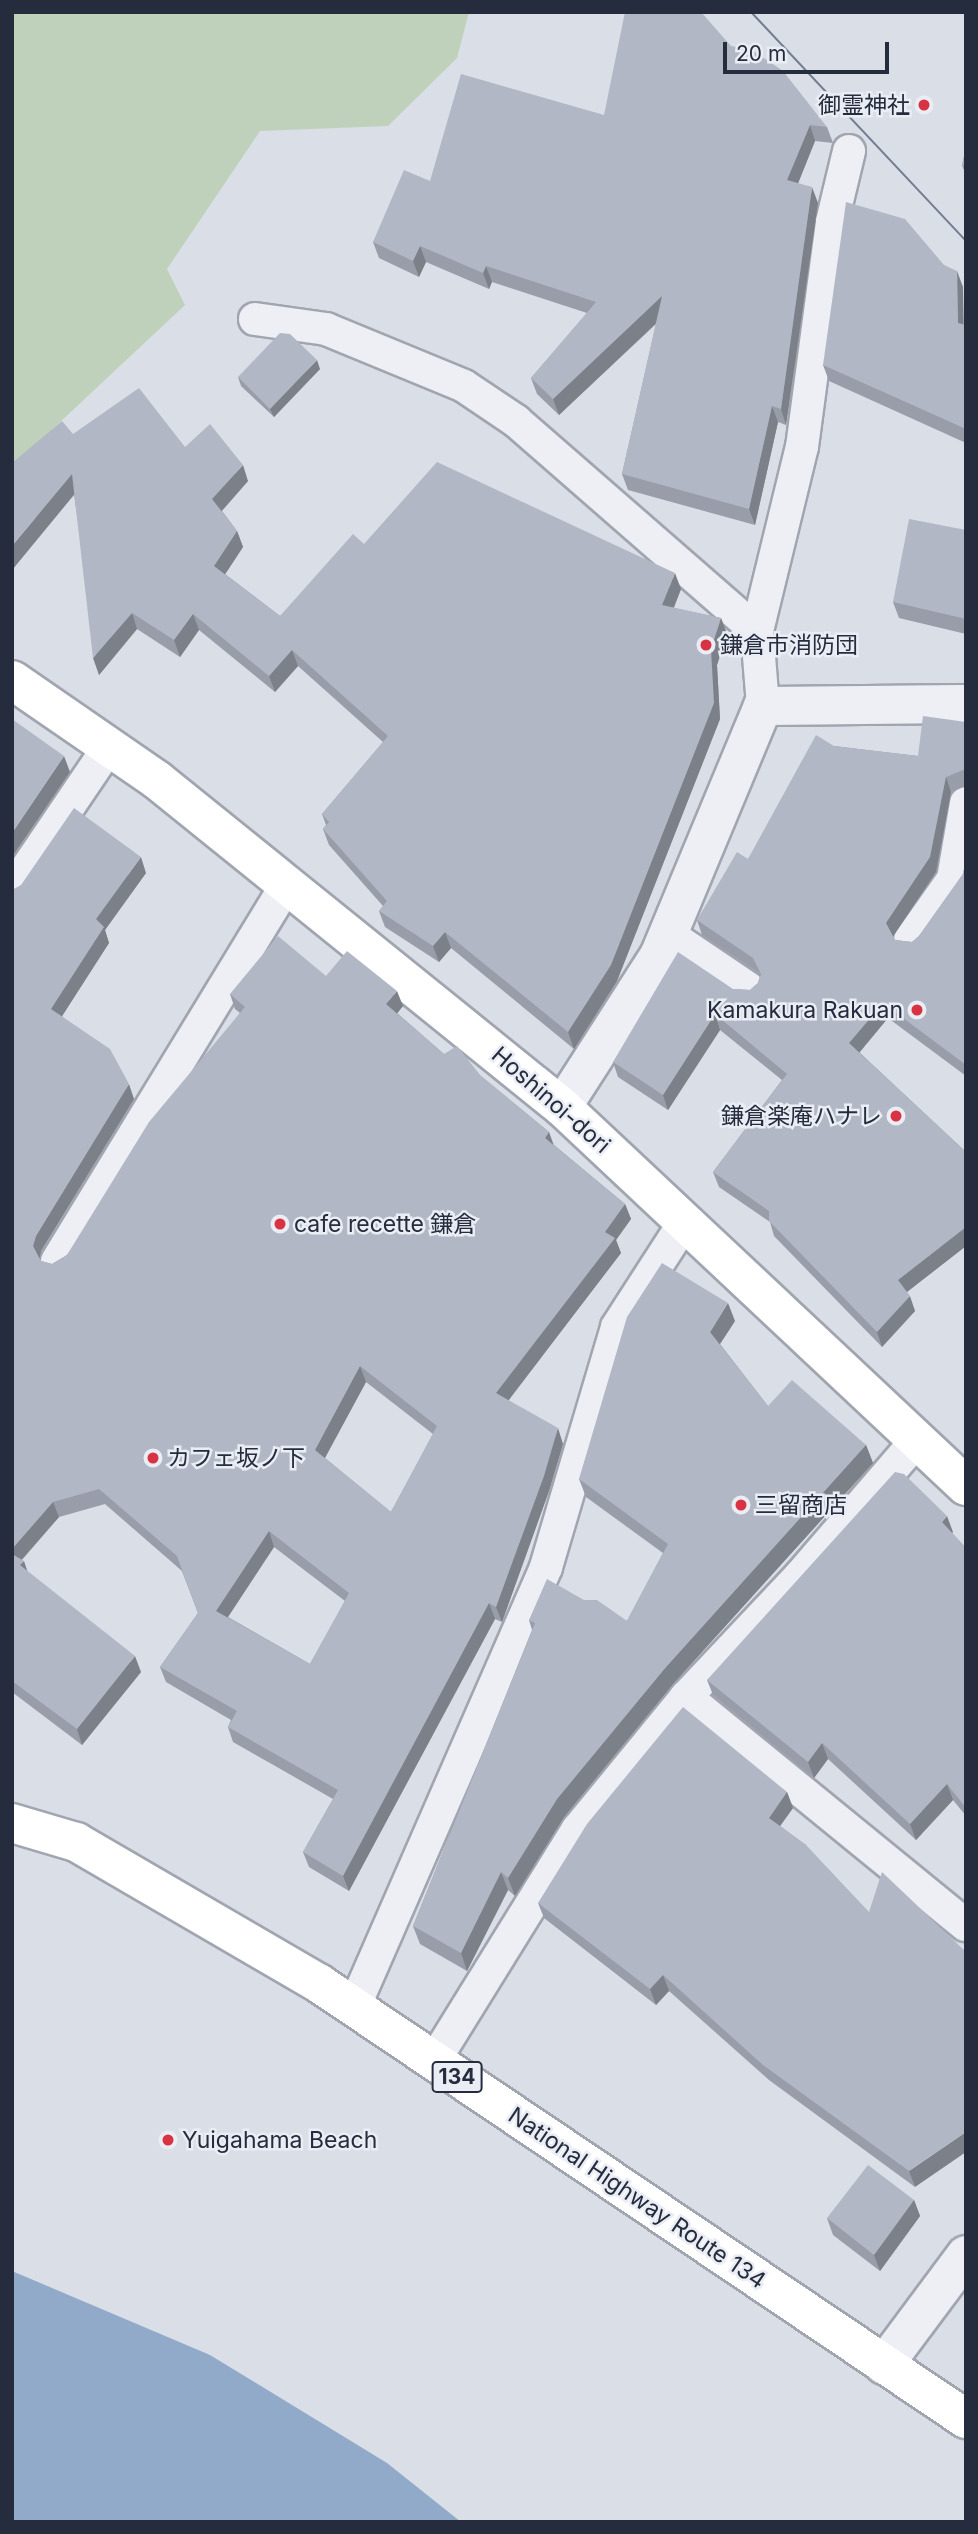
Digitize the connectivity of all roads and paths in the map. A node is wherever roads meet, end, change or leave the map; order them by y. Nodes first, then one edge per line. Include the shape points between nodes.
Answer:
1 (849, 151) dead end
2 (255, 319) dead end
3 (757, 631) junction
4 (12, 680) edge
5 (966, 704) edge
6 (763, 706) junction
7 (109, 747) junction
8 (966, 803) edge
9 (288, 883) junction
10 (12, 890) edge
11 (668, 934) junction
12 (911, 940) edge
13 (748, 988) edge
14 (562, 1107) junction
15 (686, 1220) junction
16 (57, 1261) edge
17 (918, 1439) junction
18 (966, 1486) edge
19 (687, 1697) junction
20 (12, 1823) edge
21 (966, 1925) edge
22 (354, 2007) junction
23 (434, 2062) junction
24 (966, 2255) edge
25 (884, 2364) junction
26 (966, 2419) edge

1 - 3 lane via 832,222 802,447
2 - 3 lane via 326,329 464,386 516,421
3 - 6 lane
4 - 7 main road, Hoshinoi-dori
5 - 6 street
6 - 11 street
7 - 9 main road, Hoshinoi-dori
7 - 10 lane
8 - 12 lane via 953,879
9 - 14 main road, Hoshinoi-dori
9 - 16 lane
11 - 13 lane
11 - 14 street via 660,956
14 - 15 main road, Hoshinoi-dori
15 - 17 main road, Hoshinoi-dori
15 - 22 lane via 617,1327 546,1567
17 - 18 main road, Hoshinoi-dori
17 - 19 lane via 800,1577
19 - 21 lane
19 - 23 lane via 578,1829
20 - 22 main road, National Highway Route 134 / 134 via 76,1842
22 - 23 main road, National Highway Route 134 / 134
23 - 25 main road, National Highway Route 134 / 134
24 - 25 street
25 - 26 main road, National Highway Route 134 / 134

